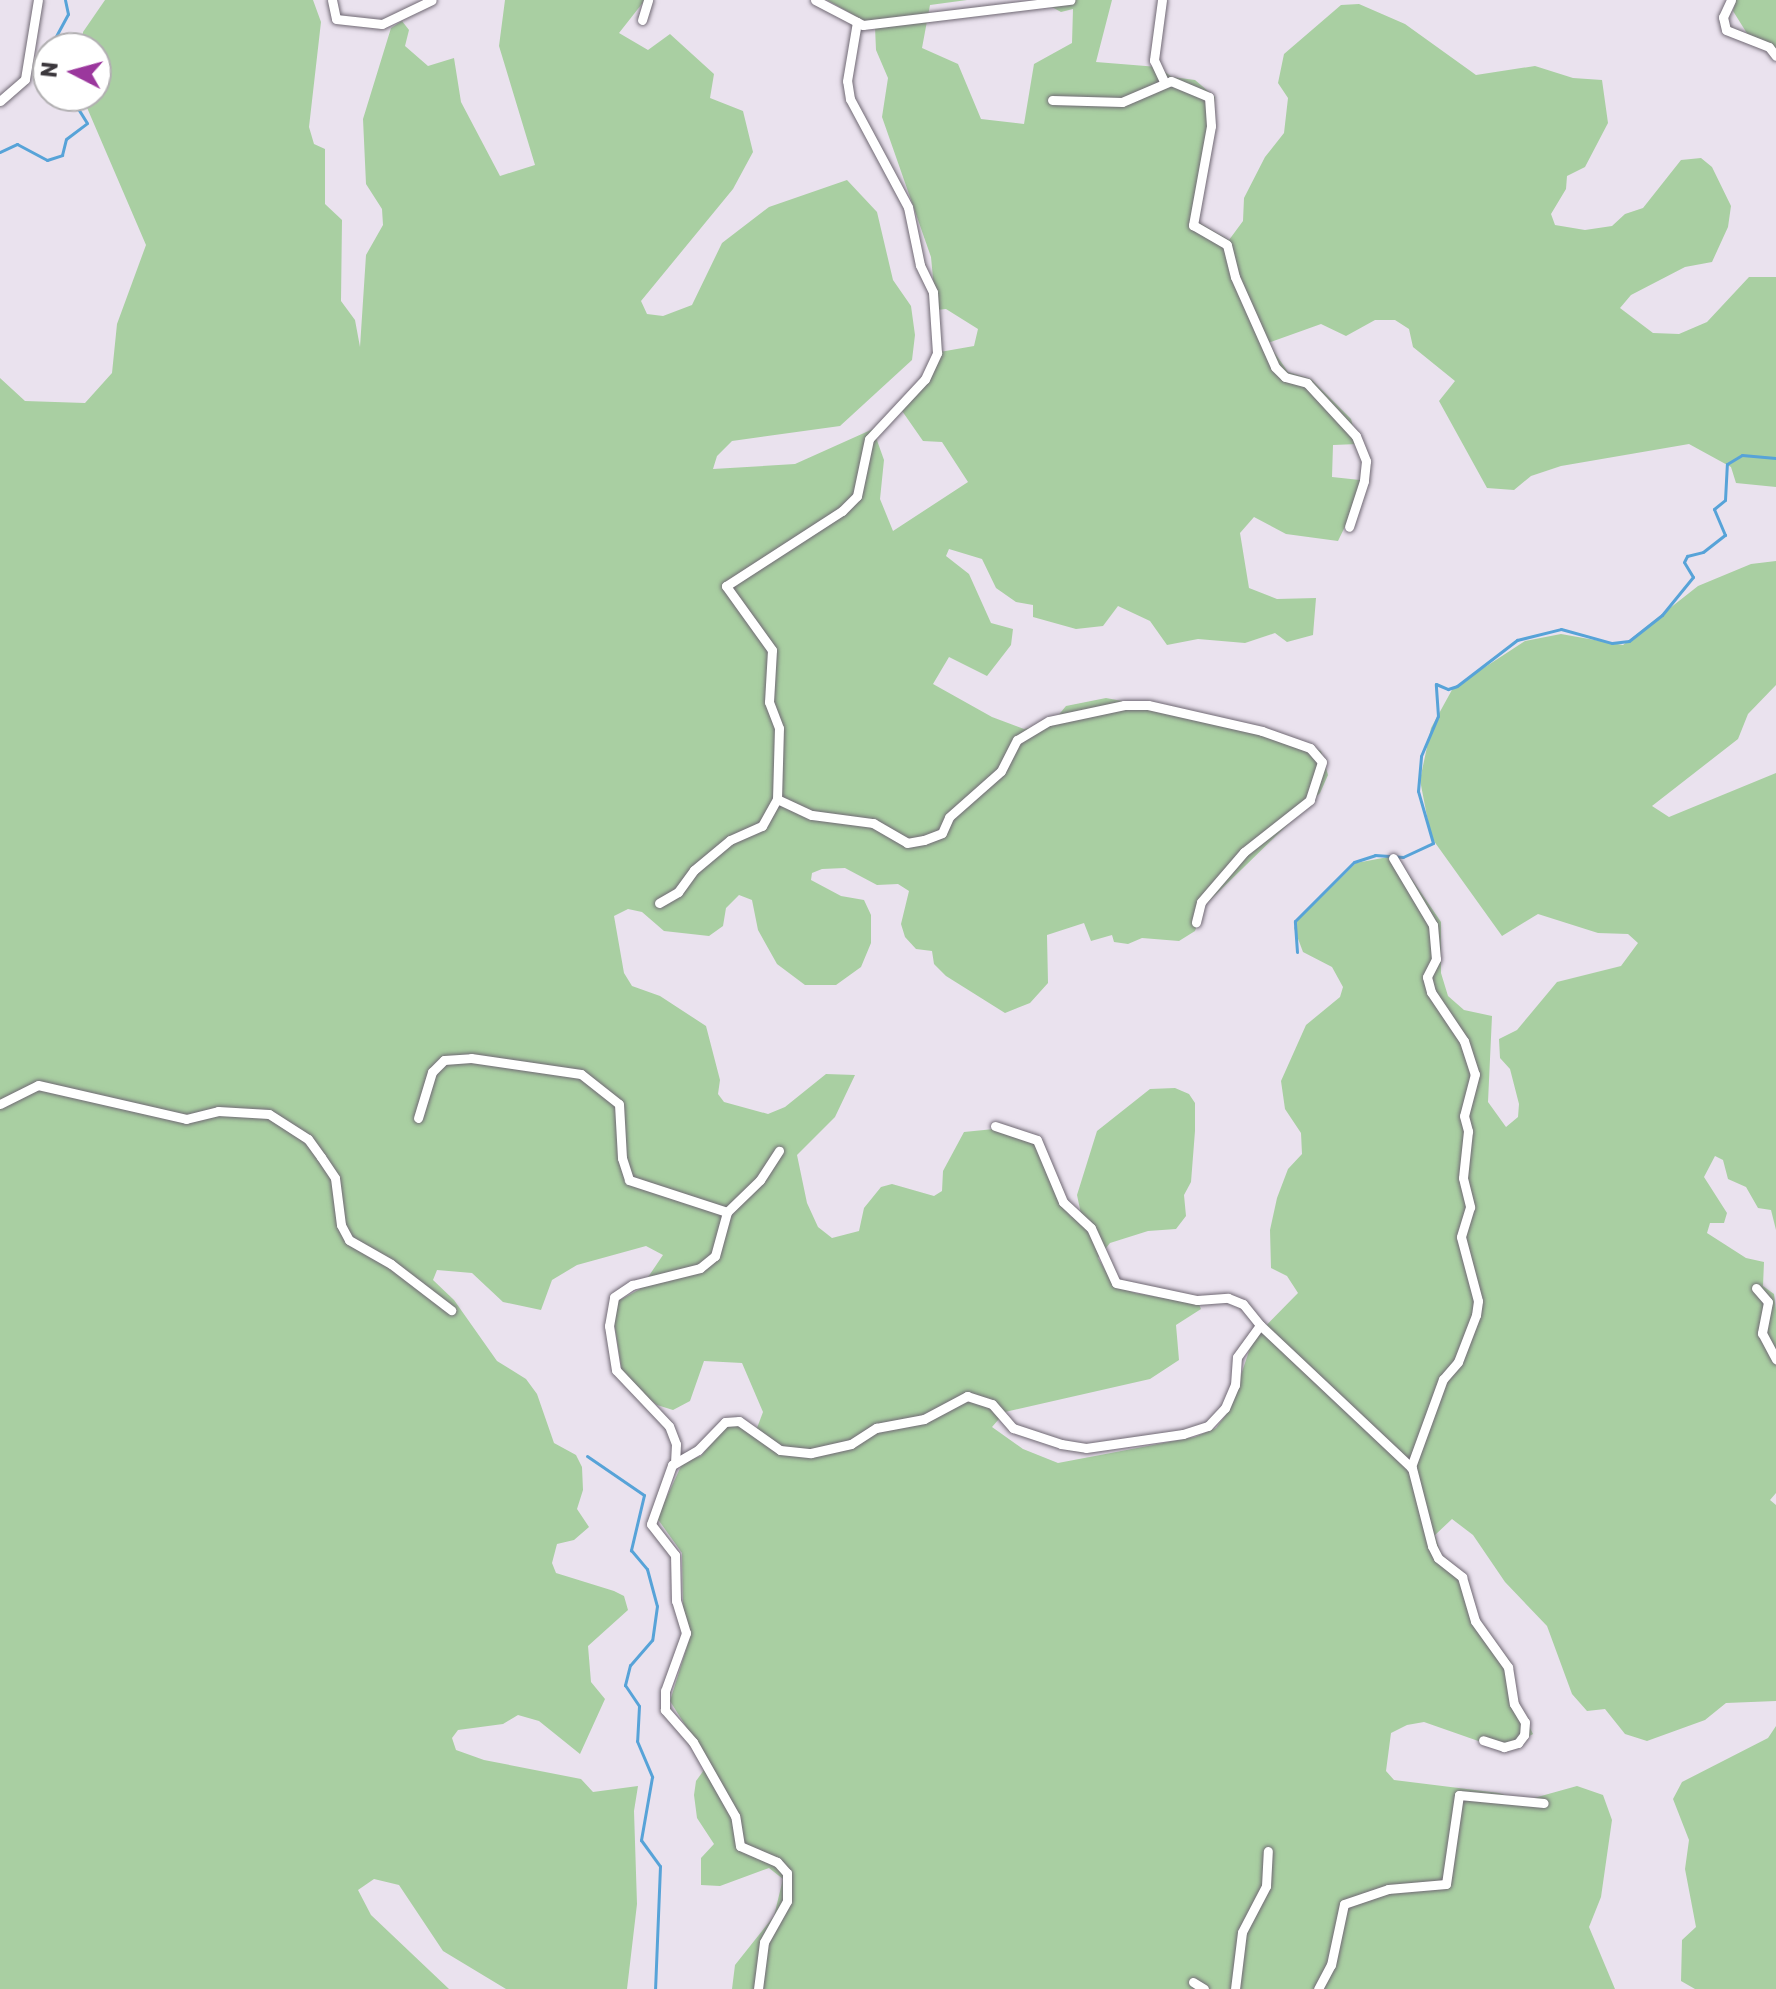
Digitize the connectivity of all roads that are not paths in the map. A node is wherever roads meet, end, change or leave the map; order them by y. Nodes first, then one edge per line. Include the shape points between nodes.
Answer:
1 (38, 0) edge
2 (332, 0) edge
3 (432, 0) edge
4 (648, 0) edge
5 (815, 0) edge
6 (1070, 0) edge
7 (1162, 0) edge
8 (1731, 0) edge
9 (642, 20) dead end
10 (857, 22) junction
11 (1776, 56) edge
12 (1164, 81) junction
13 (1052, 100) dead end
14 (0, 101) edge
15 (1349, 527) dead end
16 (777, 799) junction
17 (1393, 858) dead end
18 (659, 903) dead end
19 (1196, 922) dead end
20 (0, 1104) edge
21 (418, 1118) dead end
22 (995, 1126) dead end
23 (779, 1151) dead end
24 (727, 1212) junction
25 (1756, 1288) dead end
26 (451, 1310) dead end
27 (1260, 1325) junction
28 (1776, 1359) edge
29 (675, 1463) junction
30 (1411, 1467) junction
31 (1483, 1740) dead end
32 (1544, 1803) dead end
33 (1268, 1851) dead end
34 (1193, 1982) dead end
35 (758, 1989) edge
36 (1204, 1989) edge
37 (1235, 1989) edge
38 (1318, 1989) edge

1 - 14 street via 25,79
2 - 3 street via 336,19 382,24
4 - 9 street
5 - 10 street
6 - 10 street via 946,11 889,24
7 - 12 street via 1154,60
8 - 11 street via 1722,21 1726,30 1769,47
10 - 16 street via 847,81 850,99 908,207 920,265 933,292 937,353 925,379 869,439 857,496 726,586 772,650 769,702 779,728
12 - 13 street via 1122,102
12 - 15 street via 1199,89 1211,104 1193,225 1227,245 1275,367 1285,377 1307,383 1356,436 1366,461
16 - 18 street via 762,826 730,840 694,870 678,892
16 - 19 street via 812,815 873,823 907,843 924,840 942,833 949,817 1001,771 1017,740 1049,721 1124,705 1148,705 1262,731 1310,748 1322,762 1310,800 1244,852 1201,902
17 - 30 street via 1433,925 1436,959 1427,977 1431,992 1464,1041 1475,1074 1464,1116 1468,1131 1463,1178 1470,1207 1461,1237 1478,1301 1476,1315 1458,1362 1443,1379
20 - 26 street via 38,1085 186,1119 218,1111 269,1114 308,1139 335,1178 341,1225 349,1240
21 - 24 street via 432,1072 444,1060 471,1058 581,1074 619,1104 620,1147 629,1180
22 - 27 street via 1037,1140 1063,1202 1091,1228 1116,1283 1197,1300 1228,1298 1243,1304
23 - 24 street via 760,1180
24 - 29 street via 715,1256 672,1278 621,1289 610,1310 616,1370 669,1426 676,1444
25 - 28 street via 1768,1302 1762,1333
27 - 29 street via 1237,1357 1235,1385 1225,1408 1197,1431 1074,1446 1013,1428 992,1404 967,1396 924,1419 876,1428 851,1444 811,1453 780,1450 739,1421 725,1422 698,1450
27 - 30 street
29 - 35 street via 651,1519 653,1530 675,1555 676,1601 686,1633 663,1700 735,1816 740,1846 777,1862 787,1873 787,1901 764,1942
30 - 31 street via 1432,1546 1438,1558 1462,1577 1475,1621 1505,1660 1514,1704 1525,1722 1518,1743 1504,1747
32 - 38 street via 1459,1795 1446,1884 1373,1892 1344,1904 1331,1965
33 - 37 street via 1266,1886 1242,1932
34 - 36 street

